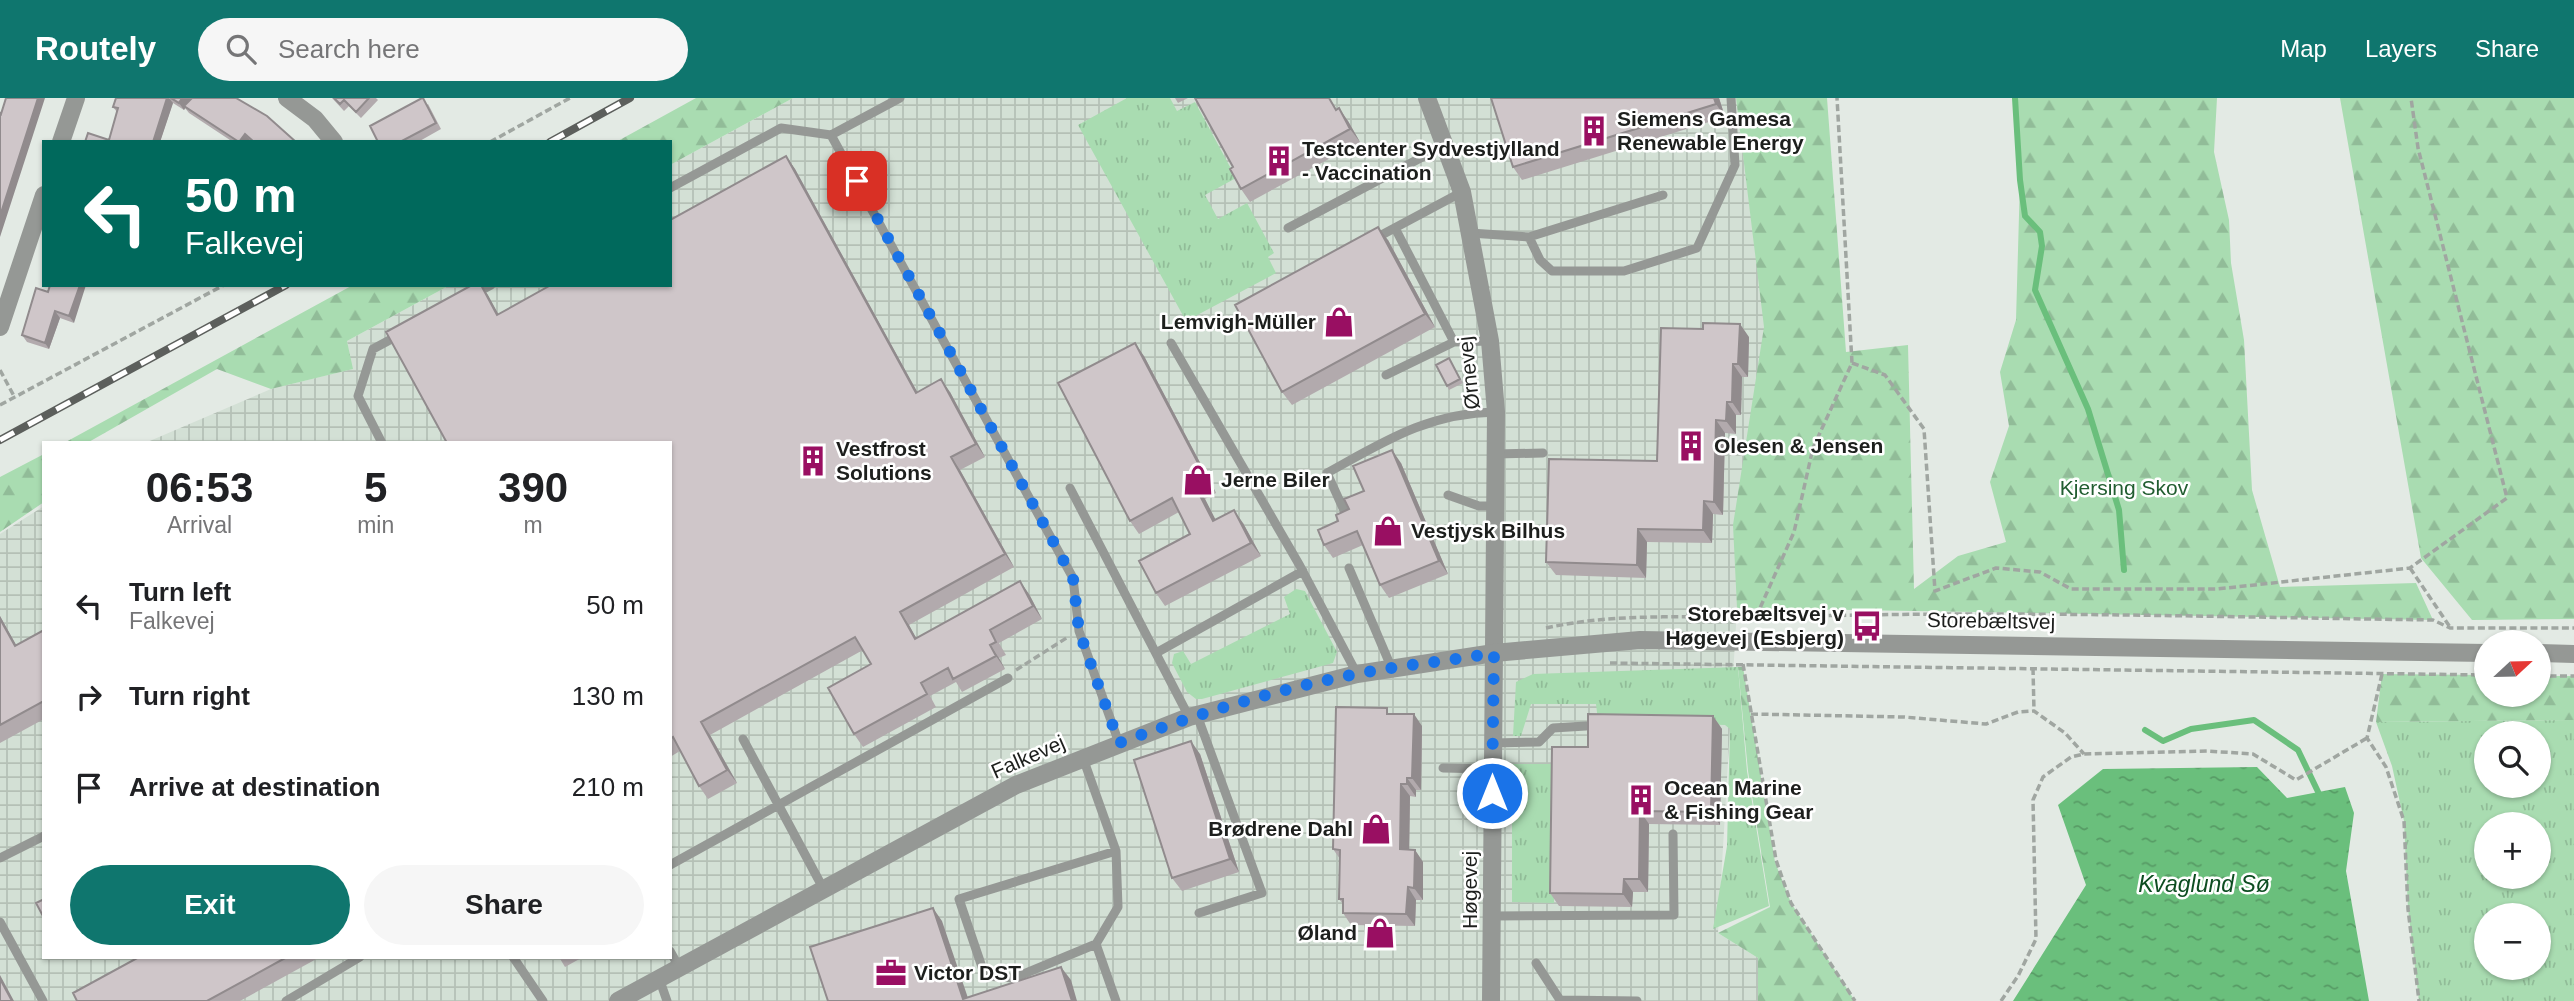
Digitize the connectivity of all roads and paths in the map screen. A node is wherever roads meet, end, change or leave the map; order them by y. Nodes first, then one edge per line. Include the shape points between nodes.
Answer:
1 (76, 98) edge
2 (287, 98) edge
3 (570, 98) edge
4 (900, 98) edge
5 (1426, 98) edge
6 (1731, 98) edge
7 (1837, 98) edge
8 (2411, 98) edge
9 (831, 135) junction
10 (62, 140) edge
11 (332, 140) edge
12 (494, 140) edge
13 (1445, 145) junction
14 (672, 187) edge
15 (1462, 192) junction
16 (1663, 195) dead end
17 (42, 201) edge
18 (1288, 228) dead end
19 (1395, 228) junction
20 (1470, 233) junction
21 (1529, 237) junction
22 (1360, 247) edge
23 (220, 287) edge
24 (487, 287) edge
25 (467, 298) edge
26 (0, 327) edge
27 (408, 330) edge
28 (1490, 341) junction
29 (1454, 342) junction
30 (1171, 343) dead end
31 (1852, 363) junction
32 (0, 370) edge
33 (1386, 374) dead end
34 (15, 398) junction
35 (0, 405) edge
36 (1496, 412) junction
37 (381, 441) edge
38 (1543, 453) dead end
39 (1496, 454) junction
40 (1070, 488) dead end
41 (1448, 495) dead end
42 (1496, 506) junction
43 (1347, 517) edge
44 (1349, 568) dead end
45 (2410, 568) junction
46 (1303, 571) junction
47 (1756, 617) junction
48 (2450, 628) junction
49 (2574, 628) edge
50 (1542, 629) dead end
51 (1079, 631) junction
52 (1745, 640) junction
53 (2382, 651) junction
54 (1156, 653) junction
55 (1494, 653) junction
56 (2474, 653) edge
57 (2552, 653) edge
58 (2574, 654) edge
59 (1600, 664) dead end
60 (1742, 664) junction
61 (2033, 668) junction
62 (1392, 669) junction
63 (1357, 674) junction
64 (2382, 674) junction
65 (2474, 675) edge
66 (2552, 676) edge
67 (2574, 676) edge
68 (1008, 678) joint
69 (2034, 711) junction
70 (1751, 714) junction
71 (1193, 716) junction
72 (1586, 726) edge
73 (2367, 738) junction
74 (743, 739) dead end
75 (1119, 743) junction
76 (1493, 743) junction
77 (2084, 754) junction
78 (1083, 758) junction
79 (1443, 768) dead end
80 (1492, 769) junction
81 (778, 804) junction
82 (1673, 834) dead end
83 (42, 837) edge
84 (1116, 851) junction
85 (0, 859) edge
86 (672, 864) edge
87 (823, 888) junction
88 (1199, 913) dead end
89 (1493, 916) junction
90 (0, 922) edge
91 (1096, 944) junction
92 (357, 959) edge
93 (514, 959) edge
94 (675, 959) edge
95 (1536, 962) dead end
96 (659, 978) junction
97 (43, 1001) edge
98 (286, 1001) edge
99 (543, 1001) edge
100 (618, 1001) edge
101 (667, 1001) edge
102 (1115, 1001) edge
103 (1491, 1001) edge
104 (1637, 1001) edge
105 (1855, 1001) edge
106 (2001, 1001) edge
107 (2419, 1001) edge

1 - 10 street
2 - 11 street via 315,118
3 - 12 path
4 - 9 lane
5 - 13 street, Ørnevej
6 - 21 lane via 1735,165 1697,248 1624,271 1552,271 1540,261
7 - 31 path
8 - 45 path via 2418,149 2507,498
9 - 14 lane via 781,128
9 - 51 lane via 1073,578
13 - 15 street, Ørnevej
13 - 18 lane
15 - 19 lane
15 - 20 street, Ørnevej
16 - 21 lane
17 - 26 street
19 - 22 lane
19 - 29 lane
20 - 21 lane
20 - 28 street, Ørnevej
23 - 34 path
24 - 25 lane
27 - 37 lane via 373,349 358,397
28 - 29 lane
28 - 36 street, Ørnevej
29 - 33 lane
30 - 46 lane
31 - 45 path via 1885,375 1924,429 1935,591 1996,568 2040,572 2071,589 2191,589 2353,577
31 - 47 path via 1813,447 1794,532
32 - 34 path
34 - 35 path
36 - 39 street, Ørnevej
36 - 43 lane via 1444,416 1327,473
38 - 39 lane
39 - 42 street, Ørnevej
40 - 54 lane
41 - 42 lane via 1479,506
42 - 55 street, Ørnevej
44 - 62 lane
45 - 48 path
46 - 54 lane
46 - 63 lane
47 - 48 path via 1938,613 2433,620
47 - 50 path via 1652,616
47 - 52 path
48 - 49 path
51 - 68 path
51 - 75 lane
52 - 53 street, Storebæltsvej
52 - 55 street, Storebæltsvej via 1640,640
52 - 60 path
53 - 56 street, Storebæltsvej
53 - 64 path
54 - 71 lane
55 - 62 street, Falkevej
55 - 76 street, Høgevej
57 - 58 street
59 - 60 path
60 - 61 path
60 - 70 path
61 - 64 path
61 - 69 path
62 - 63 street, Falkevej
63 - 71 street, Falkevej
64 - 65 path
64 - 73 path
66 - 67 path
68 - 81 lane
69 - 70 path via 1986,724 1904,717
69 - 77 path via 2065,733
70 - 105 path via 1776,860 1791,903
71 - 75 street, Falkevej
71 - 88 lane via 1262,893
72 - 76 lane via 1553,728 1539,742
73 - 77 path via 2296,780 2253,754
73 - 107 path via 2386,767 2404,821
74 - 81 lane
75 - 78 street, Falkevej
76 - 80 street, Høgevej
77 - 106 path via 2071,757 2043,777 2033,800 2036,939
78 - 84 lane
78 - 87 street, Falkevej via 1016,785
79 - 80 lane
80 - 89 street, Høgevej
81 - 86 lane
81 - 87 lane
82 - 89 lane via 1674,915
83 - 85 lane
84 - 91 lane via 1118,907
84 - 91 lane via 959,900 985,976 1014,978
87 - 94 street, Falkevej
89 - 103 street, Høgevej
90 - 97 lane
91 - 102 lane
92 - 98 lane
93 - 99 lane
94 - 96 street, Falkevej
95 - 104 lane via 1560,1000
96 - 100 street, Falkevej
96 - 101 lane

